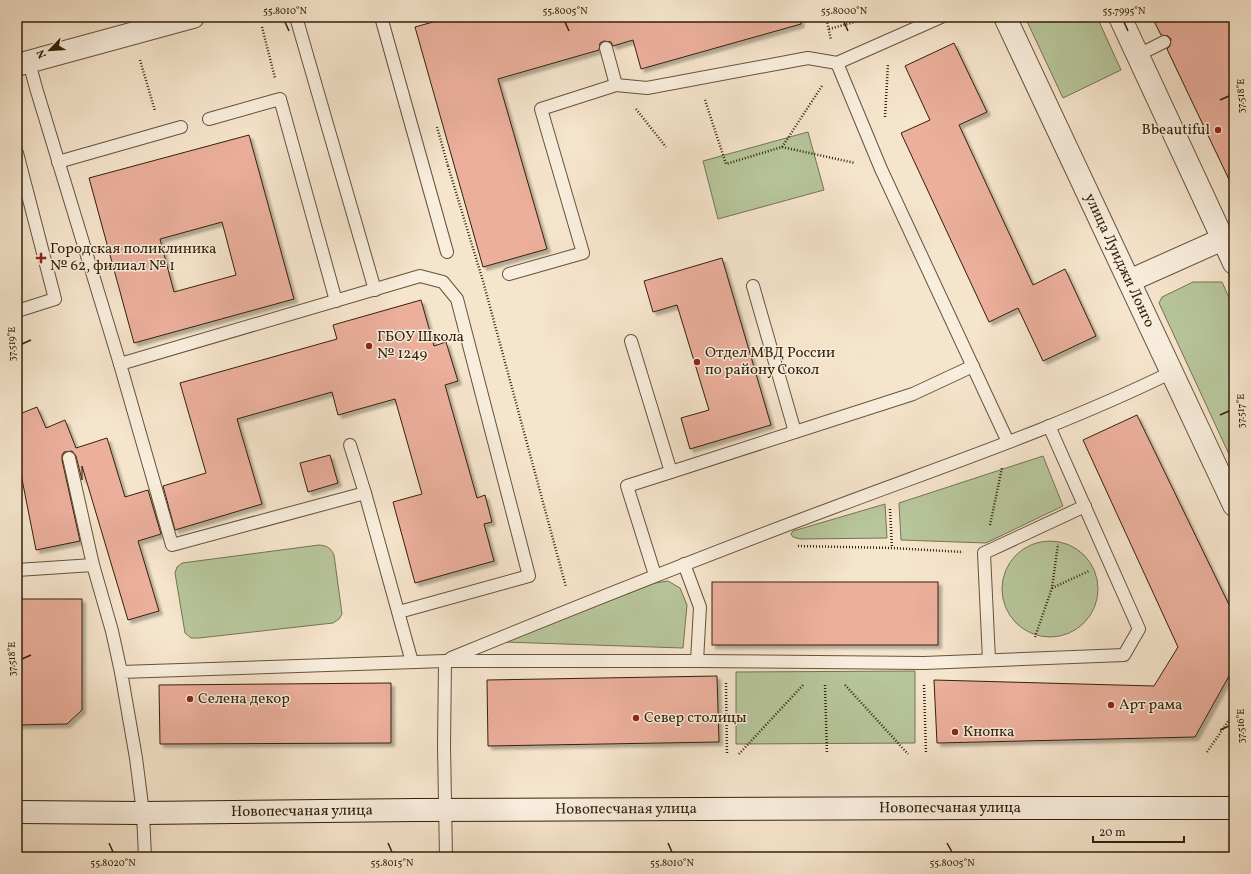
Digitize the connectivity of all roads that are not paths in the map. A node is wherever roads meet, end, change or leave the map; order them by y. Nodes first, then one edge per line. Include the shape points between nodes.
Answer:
1 (193, 17) edge
2 (296, 17) edge
3 (381, 17) edge
4 (940, 17) edge
5 (1005, 17) edge
6 (1120, 17) edge
7 (1164, 42) dead end
8 (606, 48) dead end
9 (1138, 55) junction
10 (23, 63) edge
11 (837, 63) junction
12 (616, 86) junction
13 (209, 119) dead end
14 (181, 127) dead end
15 (17, 153) edge
16 (58, 162) junction
17 (1229, 249) edge
18 (447, 252) dead end
19 (509, 274) dead end
20 (1129, 281) junction
21 (753, 286) dead end
22 (375, 290) junction
23 (336, 301) junction
24 (17, 310) edge
25 (631, 341) dead end
26 (120, 364) junction
27 (973, 366) junction
28 (1172, 372) junction
29 (1049, 426) junction
30 (795, 432) junction
31 (1008, 442) junction
32 (350, 445) dead end
33 (69, 458) dead end
34 (671, 472) junction
35 (365, 493) junction
36 (1234, 505) edge
37 (1085, 506) junction
38 (684, 564) junction
39 (93, 565) junction
40 (17, 570) edge
41 (655, 575) junction
42 (399, 612) junction
43 (697, 660) junction
44 (989, 660) junction
45 (445, 661) junction
46 (412, 662) junction
47 (121, 672) junction
48 (1234, 808) edge
49 (446, 810) junction
50 (17, 812) edge
51 (143, 813) junction
52 (145, 857) edge
53 (446, 857) edge

1 - 10 main road
2 - 22 lane
3 - 18 lane
4 - 11 lane
5 - 20 main road, улица Луиджи Лонго
6 - 9 main road
7 - 9 lane
8 - 12 lane
9 - 17 main road
10 - 16 lane
11 - 12 lane via 808,58 647,88
11 - 27 lane via 881,169
12 - 19 lane via 541,109 583,253
13 - 23 lane via 280,99
14 - 16 lane
15 - 24 lane via 55,300
16 - 26 lane
17 - 20 main road
20 - 28 main road, улица Луиджи Лонго
21 - 30 lane
22 - 23 lane
22 - 42 lane via 420,276 443,282 457,299 529,576
23 - 26 lane
25 - 34 lane
26 - 35 lane via 172,545
27 - 30 lane via 913,394
27 - 31 lane
28 - 29 lane via 1127,394
28 - 36 main road, улица Луиджи Лонго
29 - 31 lane
29 - 37 lane
30 - 34 lane
31 - 38 lane
32 - 35 lane
33 - 39 lane
34 - 41 lane via 627,486
35 - 42 lane
37 - 44 lane via 984,553
37 - 44 lane via 1139,629 1124,655
38 - 41 lane
38 - 43 lane via 700,607
39 - 40 lane
39 - 47 lane
41 - 45 lane
42 - 46 lane
43 - 44 lane via 924,663
43 - 45 lane
45 - 46 lane
45 - 49 lane
46 - 47 lane
47 - 51 lane
48 - 49 main road, Новопесчаная улица
49 - 51 main road, Новопесчаная улица
49 - 53 lane
50 - 51 main road, Новопесчаная улица
51 - 52 lane

